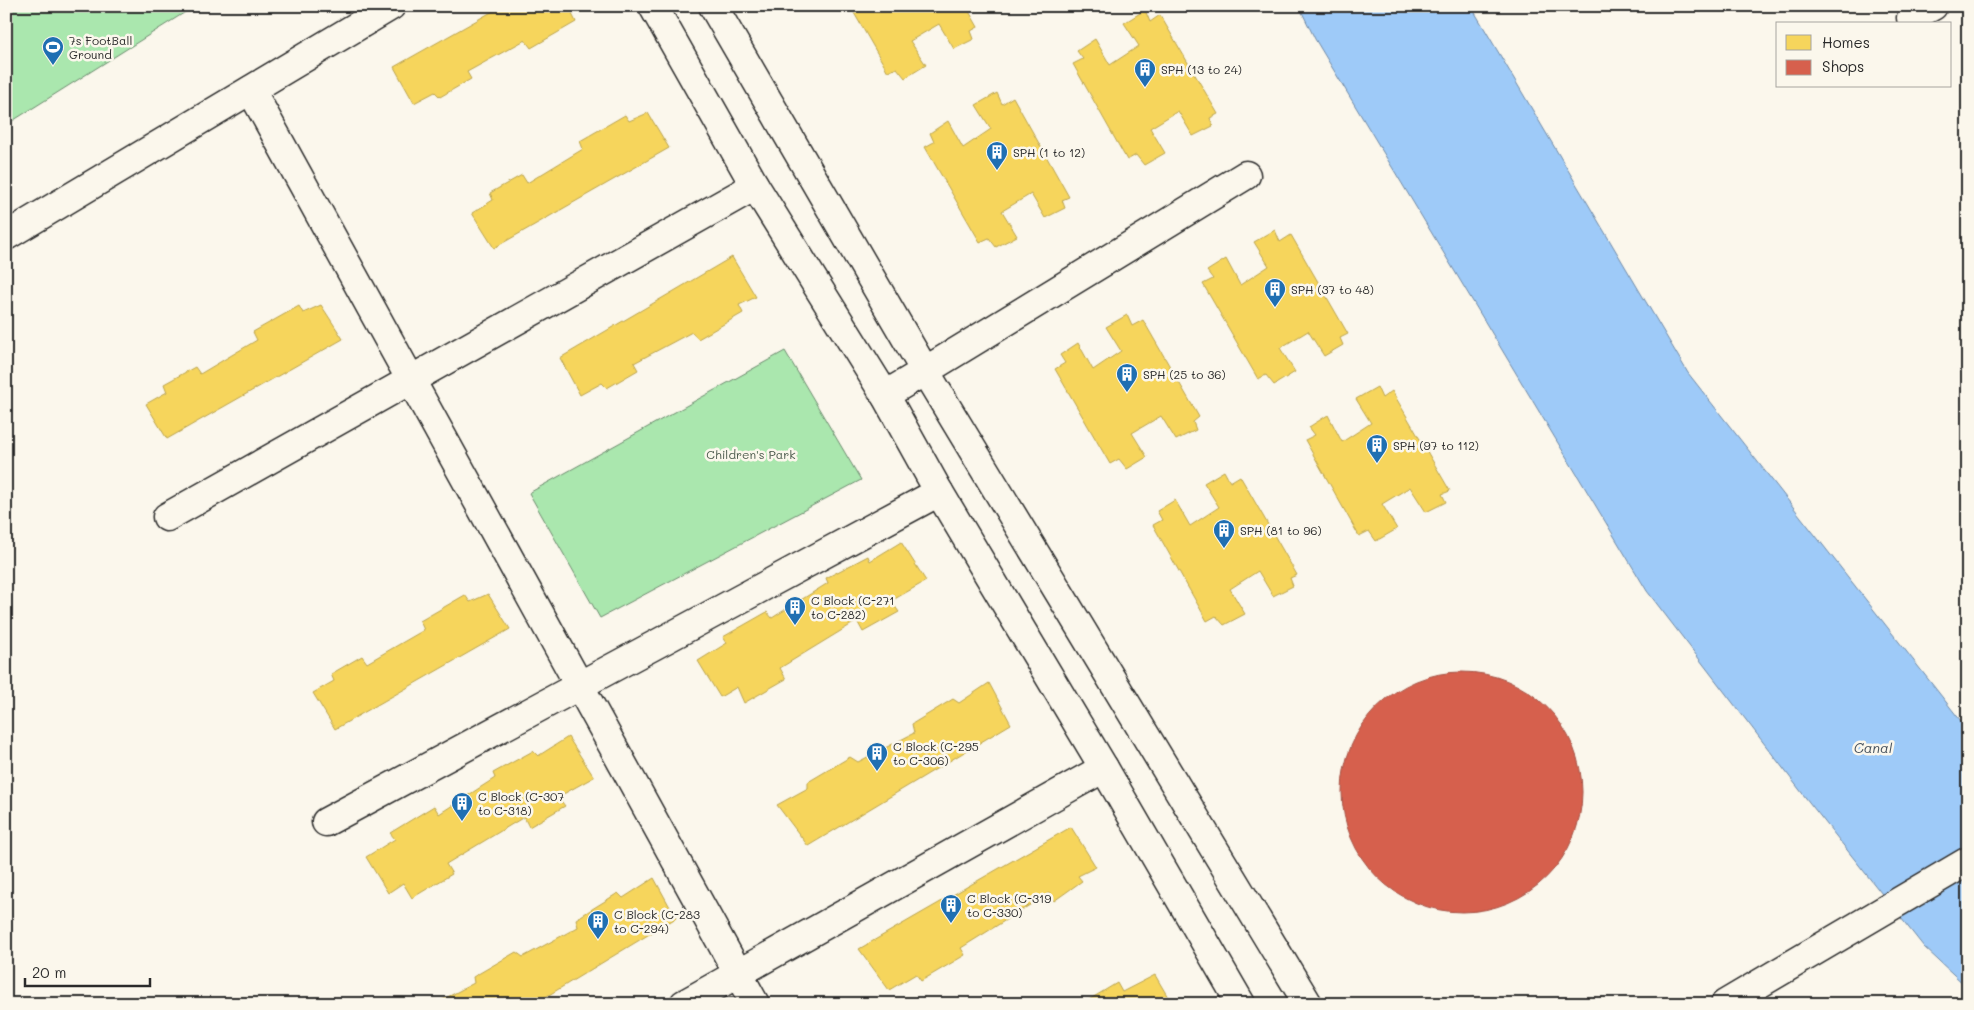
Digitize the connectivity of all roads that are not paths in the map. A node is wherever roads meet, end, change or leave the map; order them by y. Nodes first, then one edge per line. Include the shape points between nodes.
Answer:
1 (391, 6) edge
2 (654, 6) edge
3 (716, 7) edge
4 (250, 90) junction
5 (1246, 175) dead end
6 (755, 186) junction
7 (6, 236) edge
8 (925, 371) junction
9 (411, 380) junction
10 (885, 395) junction
11 (939, 492) junction
12 (167, 517) dead end
13 (579, 686) junction
14 (1104, 768) junction
15 (326, 822) dead end
16 (1968, 861) edge
17 (738, 973) junction
18 (684, 1004) edge
19 (755, 1004) edge
20 (1241, 1004) edge
21 (1308, 1004) edge
22 (1725, 1004) edge

1 - 4 street
2 - 6 street
3 - 8 street
4 - 7 street
4 - 9 street
5 - 8 street
6 - 9 street
6 - 10 street
8 - 10 street
8 - 21 street
9 - 12 street
9 - 13 street
10 - 11 street
11 - 13 street
11 - 14 street
13 - 15 street
13 - 17 street
14 - 17 street
14 - 20 street
16 - 22 street
17 - 18 street
17 - 19 street

